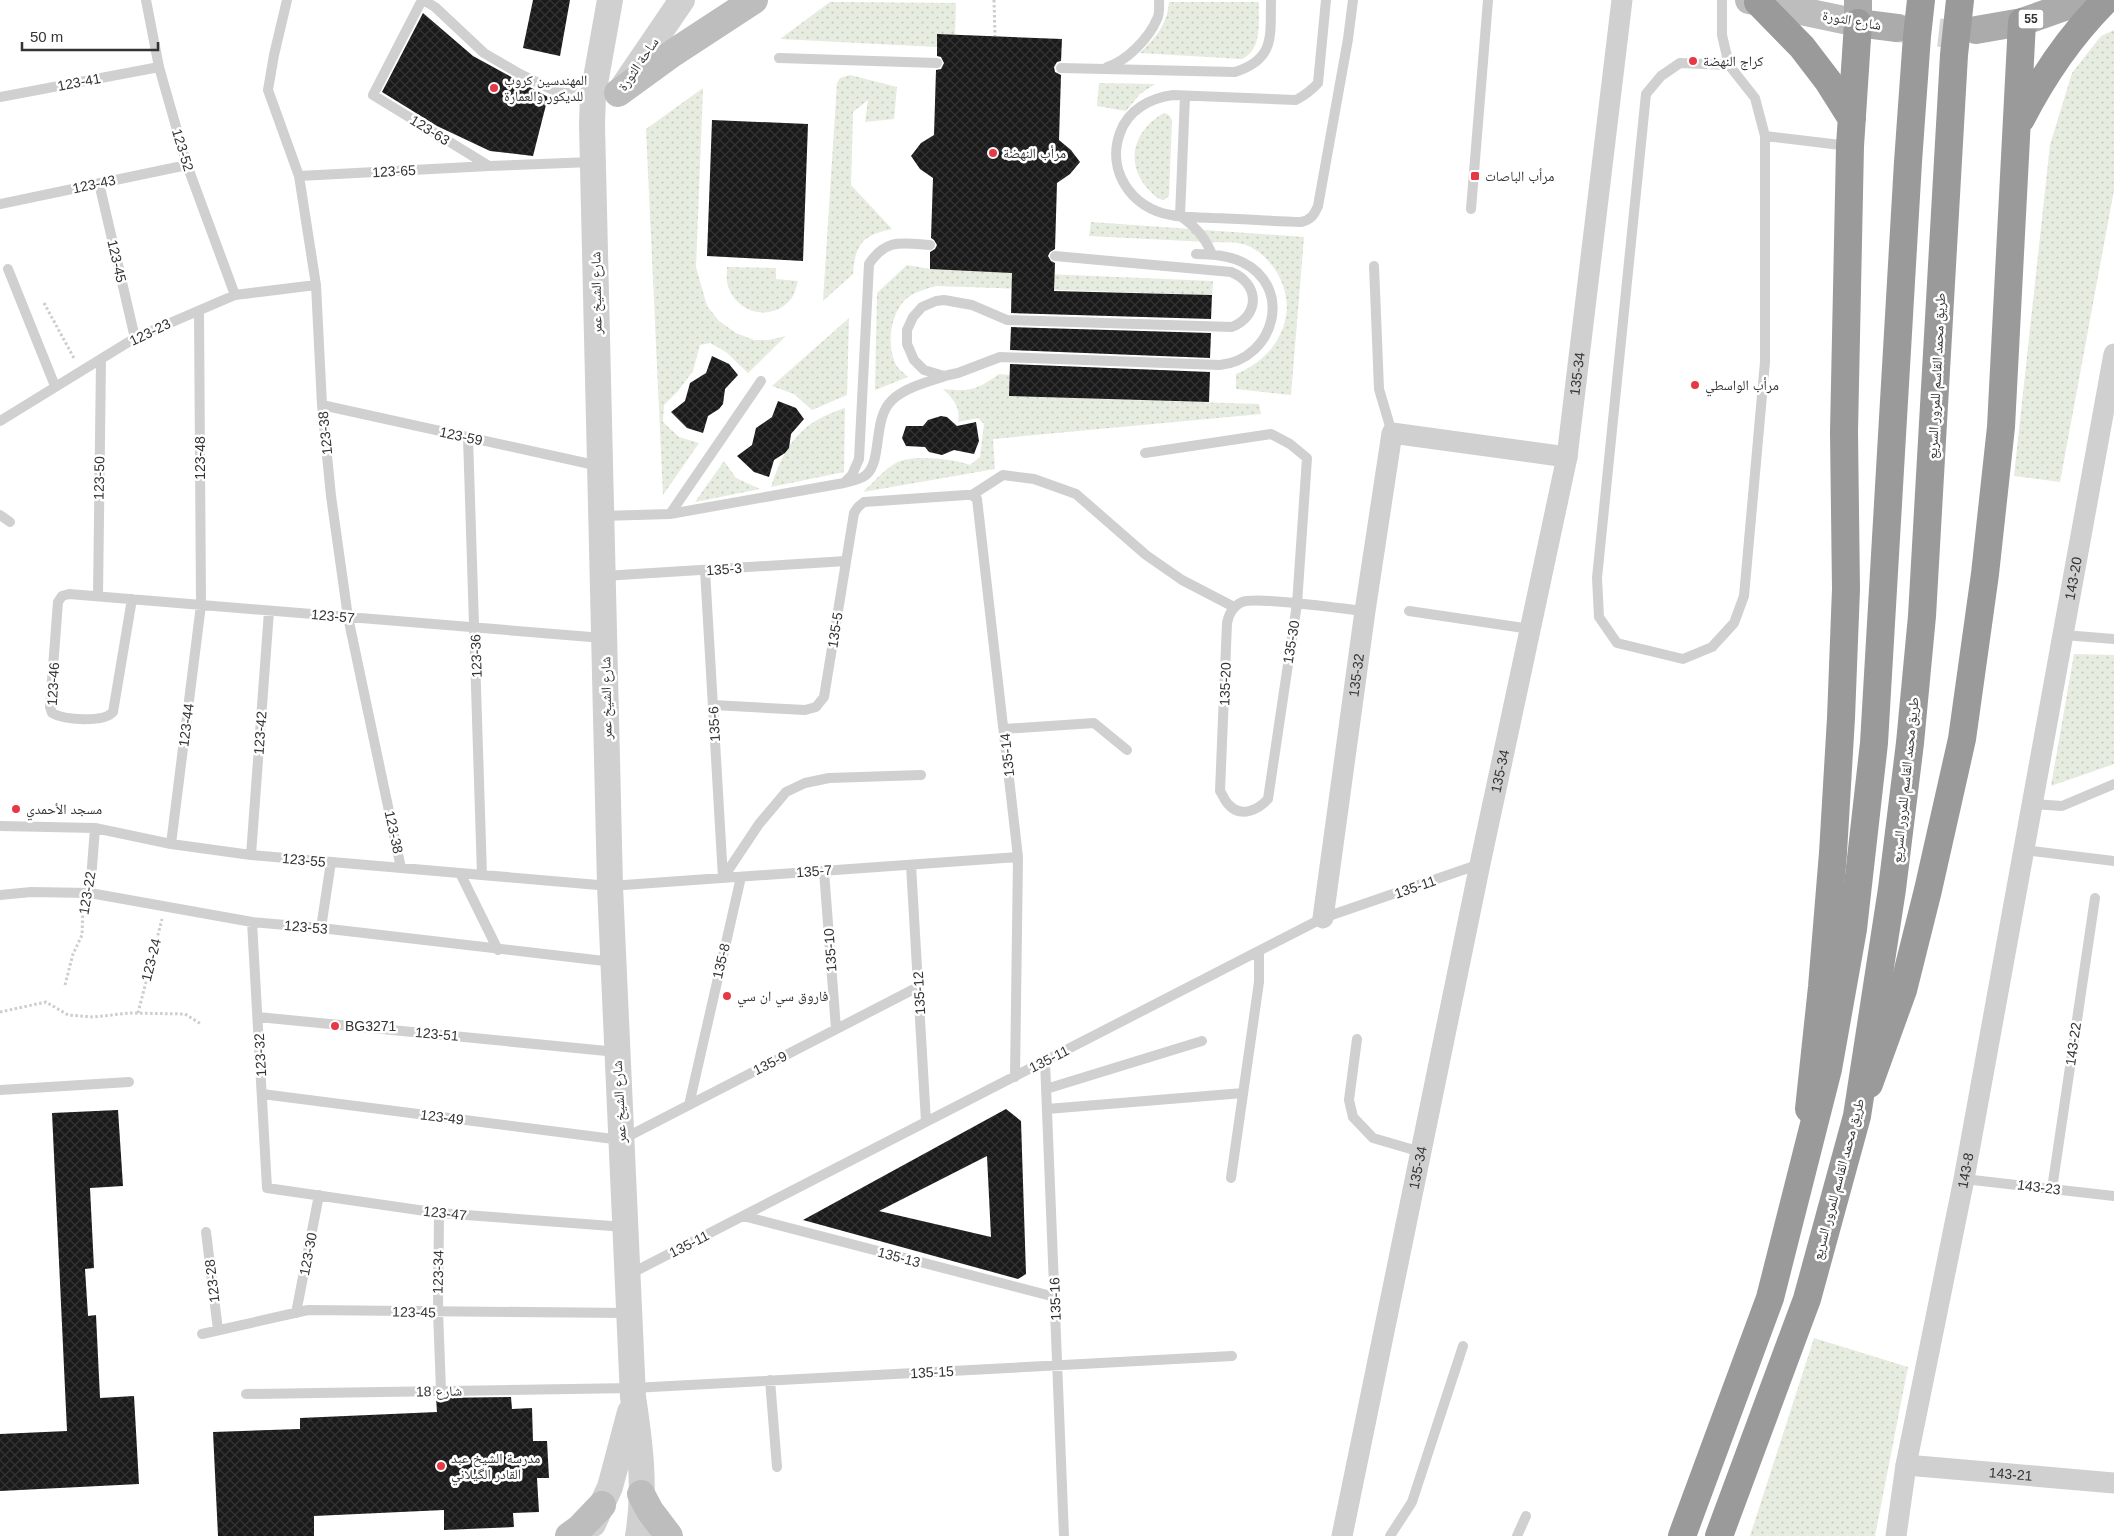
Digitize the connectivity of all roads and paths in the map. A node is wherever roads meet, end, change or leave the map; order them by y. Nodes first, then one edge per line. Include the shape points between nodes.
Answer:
1 (146, 0) edge
2 (287, 0) edge
3 (423, 0) edge
4 (610, 0) edge
5 (682, 0) edge
6 (754, 0) edge
7 (994, 0) edge
8 (1159, 0) edge
9 (1271, 0) edge
10 (1326, 0) edge
11 (1352, 0) edge
12 (1488, 0) edge
13 (1622, 0) edge
14 (1722, 0) edge
15 (1921, 0) edge
16 (1960, 0) edge
17 (2084, 0) edge
18 (2106, 0) edge
19 (1754, 1) edge
20 (1858, 11) edge
21 (2025, 11) edge
22 (1897, 28) tunnel mouth
23 (1976, 30) tunnel mouth
24 (995, 36) dead end
25 (779, 58) dead end
26 (937, 63) dead end
27 (1729, 65) junction
28 (159, 67) junction
29 (605, 94) junction
30 (1185, 96) junction
31 (0, 97) edge
32 (1852, 119) junction
33 (592, 125) joint
34 (2016, 127) junction
35 (1765, 136) junction
36 (1850, 146) junction
37 (594, 162) junction
38 (188, 165) junction
39 (489, 166) junction
40 (299, 176) junction
41 (99, 183) junction
42 (0, 204) edge
43 (1471, 209) dead end
44 (1180, 216) junction
45 (930, 245) dead end
46 (1196, 254) dead end
47 (1212, 254) junction
48 (1055, 256) dead end
49 (1374, 266) dead end
50 (8, 269) dead end
51 (316, 285) junction
52 (235, 295) junction
53 (44, 303) dead end
54 (199, 311) junction
55 (134, 338) junction
56 (2114, 354) edge
57 (100, 360) junction
58 (82, 371) junction
59 (946, 376) dead end
60 (761, 381) dead end
61 (55, 386) junction
62 (322, 405) junction
63 (0, 421) edge
64 (1392, 433) junction
65 (468, 437) junction
66 (1145, 453) dead end
67 (1567, 457) junction
68 (600, 466) junction
69 (844, 483) junction
70 (972, 495) junction
71 (670, 514) junction
72 (0, 516) edge
73 (602, 516) junction
74 (10, 522) dead end
75 (846, 561) junction
76 (705, 570) junction
77 (602, 576) junction
78 (62, 596) joint
79 (98, 596) junction
80 (132, 599) junction
81 (1297, 604) junction
82 (201, 605) junction
83 (1234, 607) junction
84 (269, 611) junction
85 (1365, 611) junction
86 (1409, 611) dead end
87 (348, 617) junction
88 (475, 628) junction
89 (1530, 629) junction
90 (2064, 635) junction
91 (604, 638) junction
92 (2114, 639) edge
93 (713, 705) junction
94 (1004, 729) junction
95 (1127, 750) dead end
96 (921, 774) dead end
97 (2114, 784) edge
98 (2033, 804) junction
99 (1248, 812) joint
100 (0, 826) edge
101 (95, 828) junction
102 (171, 844) junction
103 (2024, 850) junction
104 (251, 855) junction
105 (1018, 857) junction
106 (2114, 861) edge
107 (331, 862) junction
108 (911, 864) junction
109 (1480, 864) junction
110 (401, 868) junction
111 (824, 871) junction
112 (460, 873) junction
113 (482, 875) junction
114 (740, 877) junction
115 (723, 878) junction
116 (610, 886) junction
117 (90, 893) junction
118 (0, 895) edge
119 (2095, 898) dead end
120 (165, 906) junction
121 (1323, 918) junction
122 (252, 922) junction
123 (320, 928) junction
124 (498, 950) junction
125 (1259, 951) junction
126 (613, 962) junction
127 (65, 985) dead end
128 (918, 987) junction
129 (0, 1012) edge
130 (138, 1013) junction
131 (258, 1017) junction
132 (201, 1024) dead end
133 (836, 1029) junction
134 (1357, 1039) dead end
135 (1202, 1041) dead end
136 (617, 1052) junction
137 (1045, 1061) junction
138 (1014, 1077) junction
139 (130, 1082) dead end
140 (1046, 1089) junction
141 (0, 1090) edge
142 (1243, 1092) junction
143 (262, 1094) junction
144 (689, 1105) junction
145 (1047, 1109) junction
146 (1857, 1116) junction
147 (926, 1122) junction
148 (621, 1140) junction
149 (1421, 1152) junction
150 (1802, 1171) junction
151 (1231, 1178) dead end
152 (1964, 1179) junction
153 (267, 1188) joint
154 (2052, 1189) junction
155 (319, 1196) junction
156 (2114, 1196) edge
157 (439, 1213) junction
158 (743, 1216) junction
159 (625, 1227) junction
160 (206, 1232) dead end
161 (627, 1276) junction
162 (1055, 1297) junction
163 (438, 1312) junction
164 (296, 1313) junction
165 (629, 1313) junction
166 (218, 1330) junction
167 (202, 1334) dead end
168 (1463, 1346) dead end
169 (1232, 1356) dead end
170 (1058, 1366) junction
171 (770, 1380) junction
172 (441, 1390) junction
173 (633, 1392) junction
174 (246, 1394) dead end
175 (1906, 1465) junction
176 (777, 1467) dead end
177 (2114, 1483) edge
178 (641, 1494) junction
179 (1526, 1516) dead end
180 (594, 1524) edge
181 (569, 1536) edge
182 (638, 1536) edge
183 (669, 1536) edge
184 (1064, 1536) edge
185 (1342, 1536) edge
186 (1390, 1536) edge
187 (1517, 1536) edge
188 (1682, 1536) edge
189 (1719, 1536) edge
190 (1896, 1536) edge

1 - 28 lane, 123-52
2 - 40 lane, 123-38 via 268,90
3 - 29 lane, 123-63 via 435,7 484,53 520,74 557,92
3 - 39 lane, 123-63 via 373,95
4 - 29 street
5 - 29 street, ساحة الثورة
6 - 29 main road
7 - 24 path
8 - 9 lane via 1158,18 1153,27 1120,61 1108,67 1061,67 1235,72 1248,68 1266,52 1270,38
10 - 30 lane via 1318,83 1312,90 1296,100
11 - 44 lane via 1348,39 1315,214 1301,222
12 - 43 lane
13 - 67 street, 135-34
14 - 27 lane via 1722,35
15 - 150 highway, bridge via 1874,743 1848,957 1828,1069
16 - 146 highway, طريق محمد القاسم للمرور السريع, bridge via 1922,616 1892,889
17 - 21 main road, 55
18 - 34 highway via 2060,52
19 - 20 main road, شارع الثورة
19 - 32 highway via 1802,47
20 - 22 main road, شارع الثورة
20 - 32 highway
21 - 23 main road, 55
21 - 34 highway
25 - 26 lane
27 - 35 lane via 1755,98
27 - 35 lane via 1680,63 1661,76 1646,94 1597,578 1599,617 1617,642 1683,658 1712,647 1734,623 1744,596 1765,362
28 - 31 lane, 123-41
28 - 38 lane, 123-52
29 - 33 street, ساحة الثورة
30 - 44 lane
30 - 44 lane via 1162,97 1138,109 1121,130 1116,152 1121,177 1137,200 1160,212
32 - 36 highway
33 - 37 street, شارع الشيخ عمر
34 - 146 highway, bridge via 2001,427 1986,574 1962,739 1903,990
35 - 36 lane
36 - 150 highway, bridge via 1844,432 1846,589 1840,734 1823,977
37 - 39 lane
37 - 68 street, شارع الشيخ عمر
38 - 41 lane, 123-43
38 - 52 lane, 123-52
39 - 40 lane, 123-65
40 - 51 lane, 123-38
41 - 42 lane, 123-43
41 - 55 lane, 123-45
44 - 47 lane via 1205,237
45 - 69 lane via 897,242 875,255 869,264 859,459 852,475
46 - 47 lane
47 - 48 lane via 1250,267 1268,290 1272,307 1269,330 1256,350 1239,361 1220,365 1000,357 944,376 918,365 909,352 907,330 916,312 928,303 944,300 972,305 1007,320 1232,327 1250,313 1252,292 1247,282 1231,272
49 - 64 lane via 1379,389
50 - 61 lane
51 - 52 lane, 123-23
51 - 62 lane, 123-38
52 - 54 lane, 123-23
53 - 58 path
54 - 55 lane, 123-23
54 - 82 lane, 123-48
55 - 57 lane, 123-23
56 - 90 street, 143-20
57 - 58 lane, 123-23
57 - 79 lane, 123-50
58 - 61 lane, 123-23
59 - 69 lane via 892,399 881,417 874,462 867,474
60 - 71 lane
61 - 63 lane, 123-23
62 - 65 lane, 123-59
62 - 87 lane, 123-38
64 - 67 street
64 - 85 street, 135-32
65 - 68 lane, 123-59
65 - 88 lane, 123-36
66 - 81 lane, 135-30 via 1271,434 1307,458
67 - 89 street, 135-34
68 - 73 street, شارع الشيخ عمر
69 - 71 lane
70 - 75 lane, 135-5 via 864,502 854,513
70 - 83 lane via 1003,475 1034,479 1076,494 1146,555 1182,580
70 - 94 lane, 135-14 via 978,502
71 - 73 lane
72 - 74 lane
73 - 77 street, شارع الشيخ عمر
75 - 76 lane, 135-3
75 - 93 lane, 135-5 via 824,697 816,708
76 - 77 lane, 135-3
76 - 93 lane, 135-6
77 - 91 street, شارع الشيخ عمر
78 - 79 lane, 123-57
78 - 80 lane, 123-46 via 58,602 50,707 52,713 60,718 100,719 112,712
79 - 80 lane, 123-57
80 - 82 lane, 123-57
81 - 83 lane via 1244,601
81 - 85 lane
81 - 99 lane, 135-30 via 1268,799 1260,808
82 - 84 lane, 123-57
82 - 102 lane, 123-44
83 - 99 lane, 135-20 via 1227,623 1220,791 1229,806
84 - 87 lane, 123-57
84 - 104 lane, 123-42
85 - 121 street, 135-32
86 - 89 lane
87 - 88 lane, 123-57
87 - 110 lane, 123-38
88 - 91 lane, 123-57
88 - 113 lane, 123-36
89 - 109 street, 135-34
90 - 92 lane
90 - 98 street, 143-20
91 - 116 street, شارع الشيخ عمر
93 - 115 lane, 135-6
94 - 95 lane via 1094,722
94 - 105 lane, 135-14
96 - 115 lane via 829,778 805,783 786,792 759,824
97 - 98 lane via 2062,806
98 - 103 street, 143-8
100 - 101 lane, 123-55
101 - 102 lane, 123-55
101 - 117 lane, 123-22
102 - 104 lane, 123-55
103 - 106 lane
103 - 152 street, 143-8
104 - 107 lane, 123-55
105 - 108 lane, 135-7
105 - 138 lane, 135-14
107 - 110 lane, 123-55
107 - 123 lane
108 - 111 lane, 135-7
108 - 128 lane, 135-12
109 - 121 lane, 135-11
109 - 149 street, 135-34
110 - 112 lane, 123-55
111 - 114 lane, 135-7
111 - 133 lane, 135-10
112 - 113 lane, 123-55
112 - 124 lane
113 - 116 lane, 123-55
114 - 115 lane, 135-7
114 - 144 lane, 135-8
115 - 116 lane, 135-7
116 - 126 street, شارع الشيخ عمر
117 - 118 lane, 123-53
117 - 120 lane, 123-53
117 - 127 path, 123-22 via 84,900 82,935
119 - 154 lane, 143-22
120 - 122 lane, 123-53
120 - 130 path, 123-24
121 - 125 lane, 135-11
122 - 123 lane, 123-53
122 - 131 lane, 123-32
123 - 124 lane, 123-53
124 - 126 lane, 123-53
125 - 137 lane, 135-11
125 - 142 lane via 1259,982
126 - 136 street, شارع الشيخ عمر
128 - 133 lane, 135-9
128 - 147 lane, 135-12
129 - 130 path via 46,1002 68,1015 94,1017
130 - 132 path via 185,1014
131 - 136 lane, 123-51
131 - 143 lane, 123-32
133 - 144 lane, 135-9
134 - 149 lane via 1349,1100 1353,1117 1373,1138
135 - 140 lane
136 - 148 street, شارع الشيخ عمر
137 - 138 lane, 135-11
137 - 140 lane, 135-16
138 - 147 lane, 135-11
139 - 141 lane
140 - 145 lane, 135-16
142 - 145 lane
142 - 151 lane
143 - 148 lane, 123-49
143 - 153 lane, 123-32
144 - 148 lane, 135-9
145 - 162 lane, 135-16
146 - 189 highway, طريق محمد القاسم للمرور السريع, bridge via 1807,1299
147 - 158 lane, 135-11
148 - 159 street, شارع الشيخ عمر
149 - 185 street, 135-34
150 - 188 highway, bridge via 1770,1298
152 - 154 lane, 143-23
152 - 175 street, 143-8
153 - 155 lane, 123-47
154 - 156 lane, 143-23
155 - 157 lane, 123-47
155 - 164 lane, 123-30
157 - 159 lane, 123-47
157 - 163 lane, 123-34
158 - 161 lane, 135-11
158 - 162 lane, 135-13
159 - 161 street, شارع الشيخ عمر
160 - 166 lane, 123-28
161 - 165 street, شارع الشيخ عمر
162 - 170 lane, 135-16
163 - 164 lane, 123-45 via 308,1310
163 - 165 lane, 123-45
163 - 172 lane, 123-34
164 - 166 lane, 123-45
165 - 173 street, شارع الشيخ عمر
166 - 167 lane, 123-45
168 - 186 lane via 1412,1502
169 - 170 lane, 135-15
170 - 171 lane, 135-15
170 - 184 lane, 135-16
171 - 173 lane, 135-15
171 - 176 lane
172 - 173 lane, شارع 18
172 - 174 lane, شارع 18
173 - 178 street, شارع الشيخ عمر via 641,1447
173 - 180 street, شارع الشيخ عمر via 624,1441
175 - 177 street, 143-21
175 - 190 street, 143-8
178 - 182 street, شارع الشيخ عمر
178 - 183 main road
179 - 187 lane
180 - 181 main road

